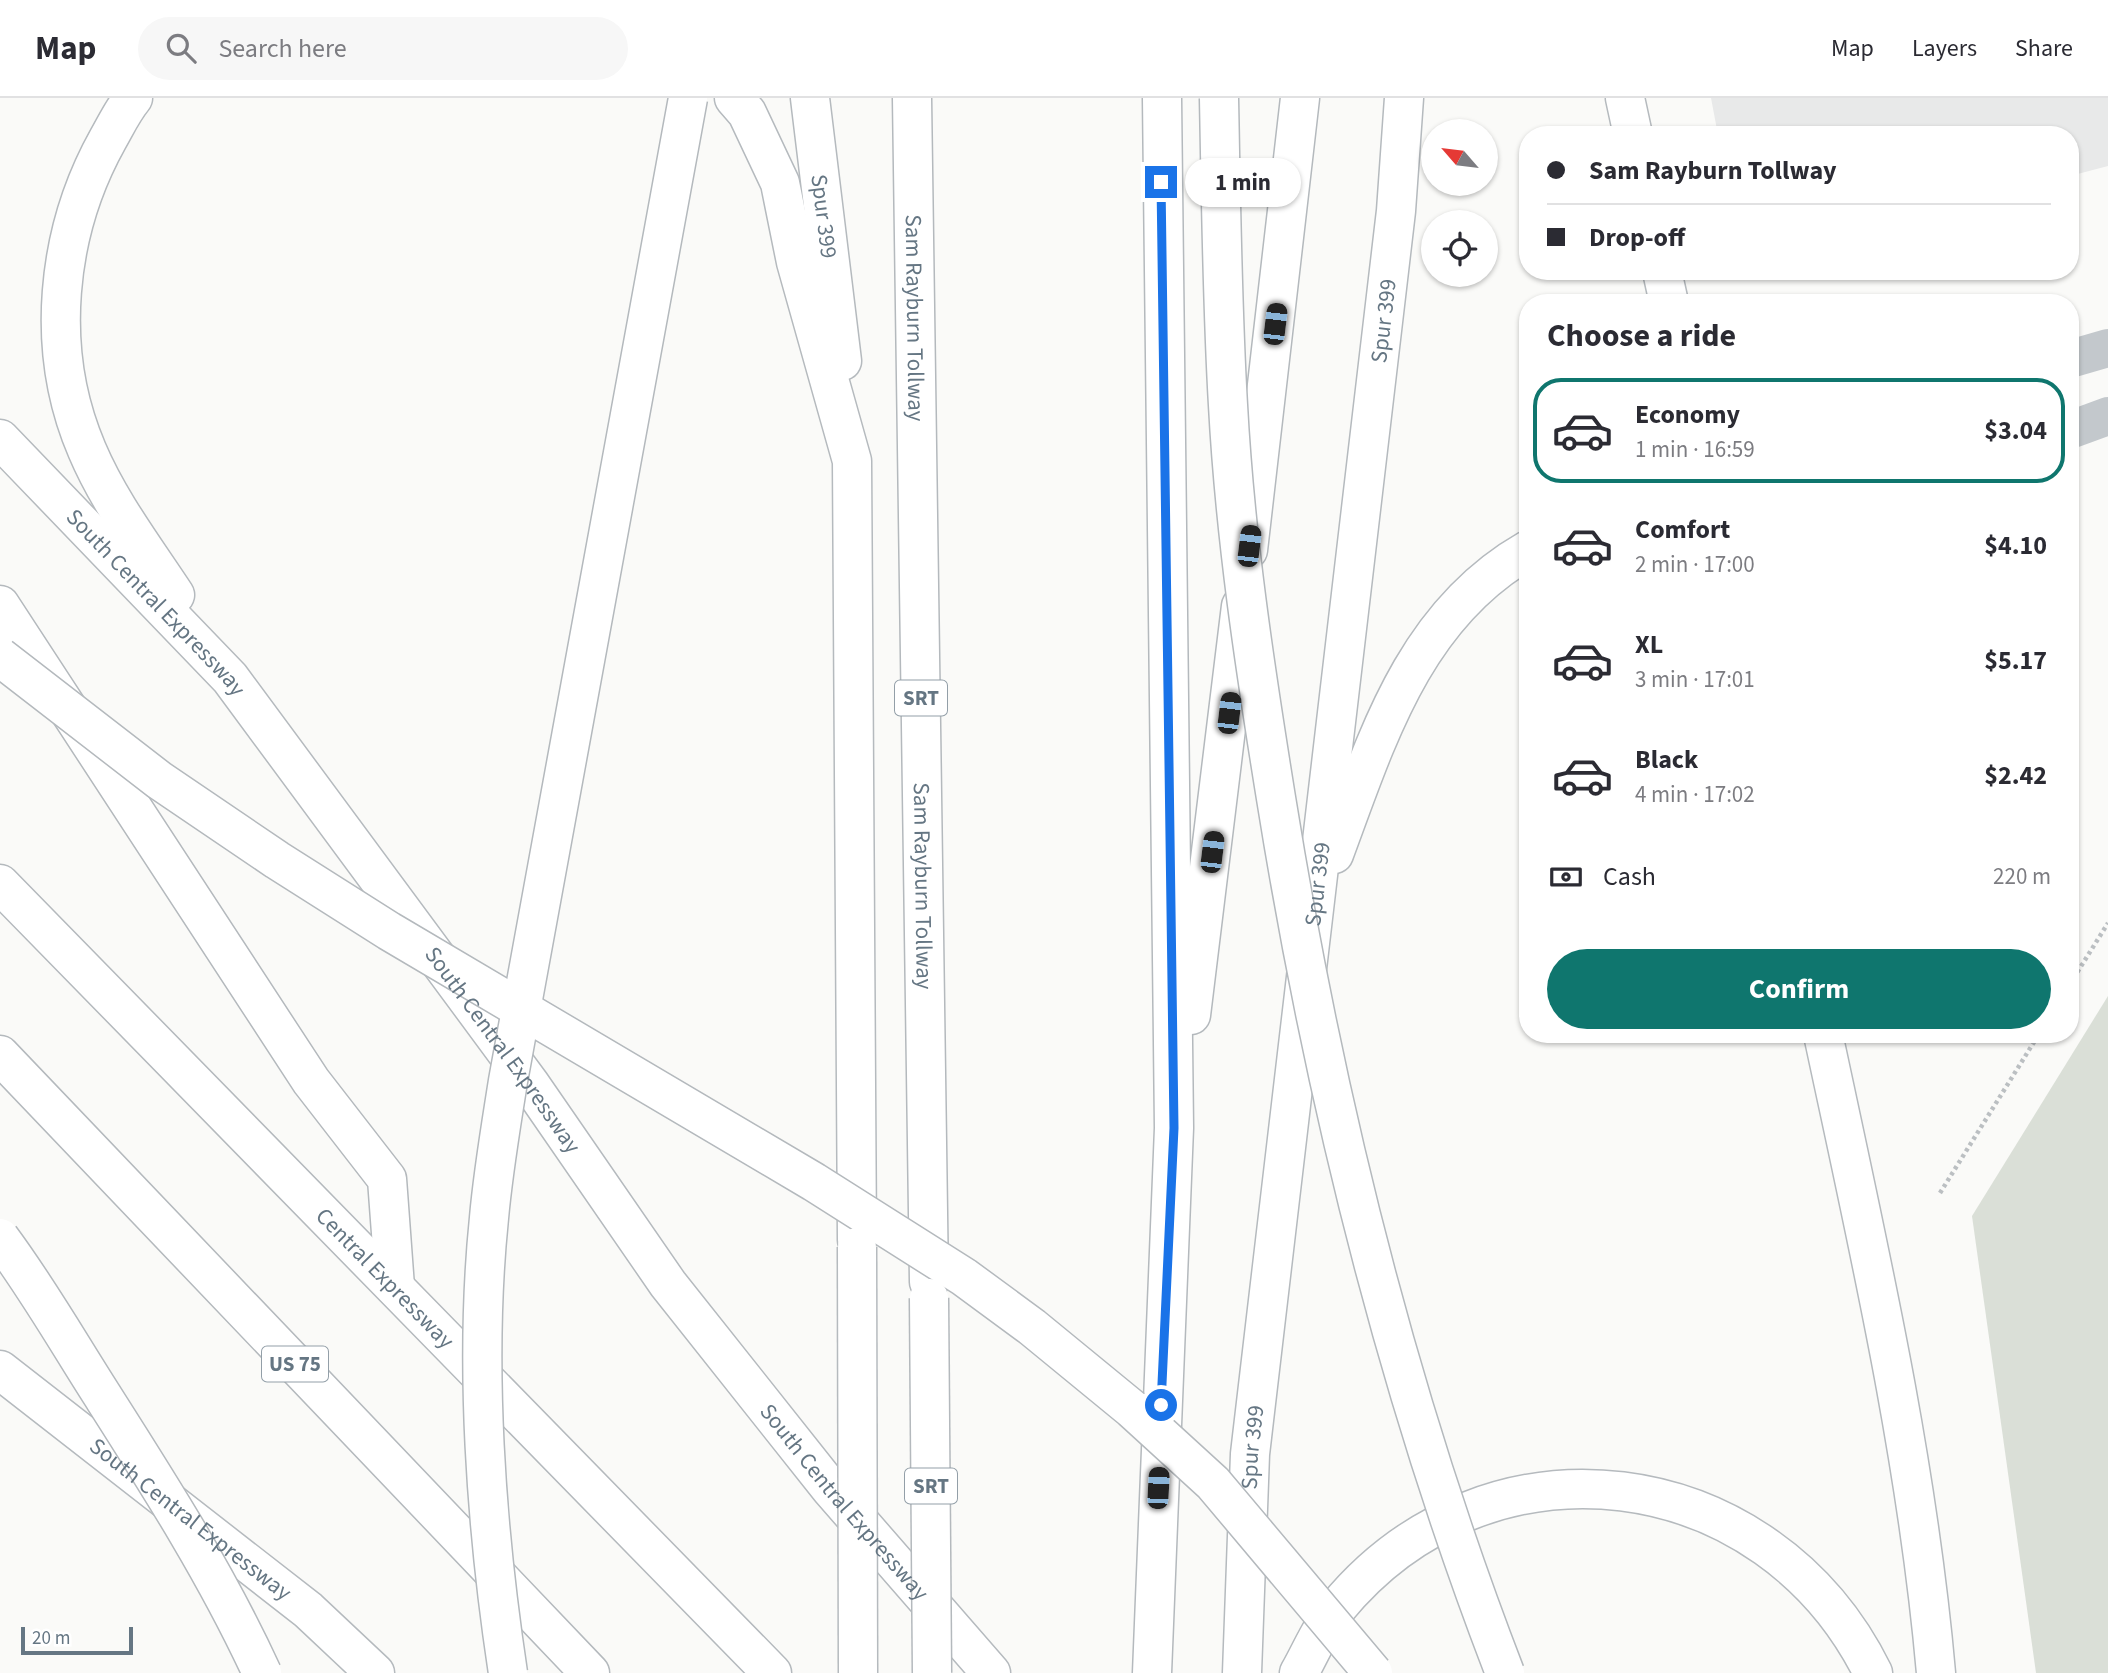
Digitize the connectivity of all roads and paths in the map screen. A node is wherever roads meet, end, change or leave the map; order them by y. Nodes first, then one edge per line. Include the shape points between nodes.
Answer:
1 (133, 98) edge
2 (688, 98) edge
3 (734, 98) edge
4 (810, 98) edge
5 (912, 98) edge
6 (1162, 98) edge
7 (1219, 98) edge
8 (1300, 98) edge
9 (1404, 98) edge
10 (1625, 98) edge
11 (1631, 126) edge
12 (2108, 348) edge
13 (2079, 356) edge
14 (2108, 416) edge
15 (2079, 427) edge
16 (0, 439) edge
17 (852, 461) junction
18 (1519, 555) edge
19 (0, 605) edge
20 (0, 657) edge
21 (230, 678) junction
22 (0, 884) edge
23 (1314, 908) junction
24 (2108, 923) edge
25 (2079, 970) edge
26 (1825, 1043) edge
27 (2033, 1043) edge
28 (0, 1055) edge
29 (1174, 1128) junction
30 (1940, 1193) dead end
31 (0, 1238) edge
32 (395, 1287) junction
33 (0, 1370) edge
34 (262, 1673) edge
35 (375, 1673) edge
36 (508, 1673) edge
37 (590, 1673) edge
38 (772, 1673) edge
39 (858, 1673) edge
40 (932, 1673) edge
41 (991, 1673) edge
42 (1152, 1673) edge
43 (1242, 1673) edge
44 (1299, 1673) edge
45 (1373, 1673) edge
46 (1505, 1673) edge
47 (1873, 1673) edge
48 (1936, 1673) edge

1 - 21 main road via 90,172 65,248 60,327 71,404 87,450 115,503
2 - 36 main road, bridge via 508,1081 488,1219 485,1433 492,1571
3 - 17 main road via 747,113 780,183 796,262
4 - 17 main road, Spur 399 via 829,230
5 - 40 main road, Sam Rayburn Tollway / SRT, bridge
6 - 29 main road
7 - 46 main road, bridge via 1229,421 1252,650 1295,916 1343,1150 1396,1355 1472,1589
8 - 29 main road via 1203,935
9 - 23 main road, Spur 399 via 1396,211
10 - 11 main road
12 - 13 street
14 - 15 street
16 - 21 main road, South Central Expressway
17 - 39 main road, bridge
18 - 23 main road via 1497,568 1447,614 1405,678 1368,762
19 - 32 main road via 311,1081 387,1179
20 - 45 main road, bridge via 159,780 277,860 814,1182 964,1277 1032,1327 1213,1483
21 - 41 main road, South Central Expressway via 530,1084 668,1284 830,1488
22 - 32 main road, Central Expressway
23 - 43 main road, Spur 399 via 1250,1454
24 - 25 path
26 - 48 main road via 1877,1282 1930,1600
27 - 30 path
28 - 37 main road, US 75
29 - 42 main road
31 - 34 main road, bridge via 34,1283 169,1498
32 - 38 main road, Central Expressway
33 - 35 main road, South Central Expressway via 308,1610
44 - 47 main road via 1335,1610 1383,1563 1442,1523 1511,1497 1563,1487 1640,1492 1717,1517 1763,1543 1827,1600 1858,1642

